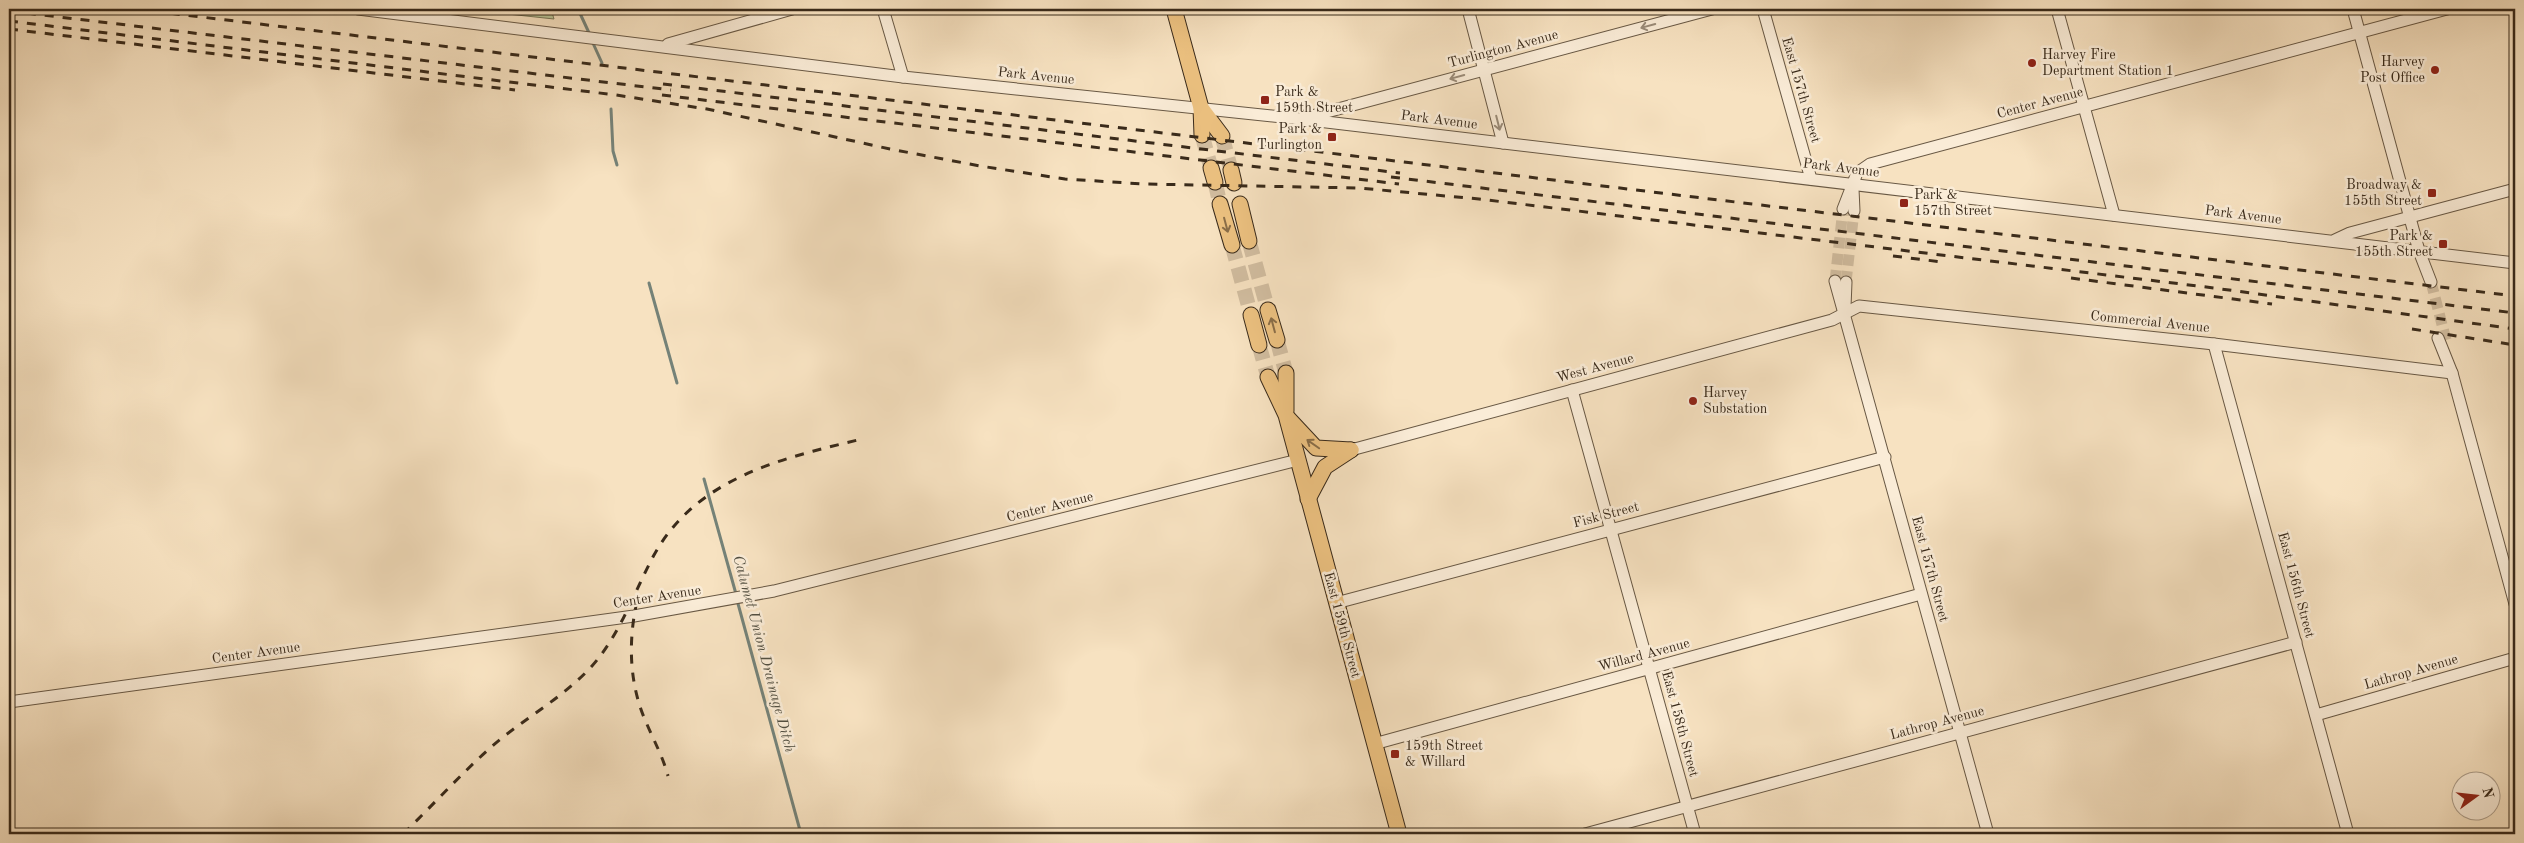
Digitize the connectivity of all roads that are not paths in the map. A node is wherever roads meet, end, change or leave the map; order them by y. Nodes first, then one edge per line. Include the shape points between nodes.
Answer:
1 (358, 9) edge
2 (792, 9) edge
3 (883, 9) edge
4 (1174, 9) edge
5 (1468, 9) edge
6 (1712, 9) edge
7 (1763, 9) edge
8 (2057, 9) edge
9 (2353, 9) edge
10 (2447, 9) edge
11 (2359, 32) junction
12 (663, 45) junction
13 (1485, 70) junction
14 (902, 77) junction
15 (2083, 106) junction
16 (1201, 108) junction
17 (1301, 119) junction
18 (1202, 135) tunnel mouth
19 (1222, 136) tunnel mouth
20 (1504, 143) junction
21 (1811, 180) junction
22 (1853, 185) junction
23 (2515, 189) edge
24 (1220, 204) tunnel mouth
25 (1240, 204) dead end
26 (1849, 210) tunnel mouth
27 (2114, 215) junction
28 (2410, 218) junction
29 (2334, 240) junction
30 (1250, 241) tunnel mouth
31 (1232, 245) tunnel mouth
32 (2419, 251) junction
33 (2515, 263) edge
34 (1840, 281) tunnel mouth
35 (2427, 282) tunnel mouth
36 (1268, 310) tunnel mouth
37 (1845, 311) junction
38 (1251, 315) tunnel mouth
39 (2442, 339) tunnel mouth
40 (1277, 340) tunnel mouth
41 (2214, 344) junction
42 (1259, 345) tunnel mouth
43 (1286, 373) tunnel mouth
44 (2452, 373) junction
45 (1268, 377) tunnel mouth
46 (1572, 390) junction
47 (1286, 415) junction
48 (1351, 450) junction
49 (1884, 457) junction
50 (1298, 460) junction
51 (1308, 499) junction
52 (1611, 530) junction
53 (1921, 594) junction
54 (1336, 603) junction
55 (2515, 604) edge
56 (2296, 642) junction
57 (2515, 658) edge
58 (1649, 669) junction
59 (9, 702) edge
60 (2316, 716) junction
61 (1960, 732) junction
62 (1374, 744) junction
63 (1687, 807) junction
64 (1399, 834) edge
65 (1585, 834) edge
66 (1695, 834) edge
67 (1988, 834) edge
68 (2348, 834) edge

1 - 12 street, Park Avenue
2 - 12 street
3 - 14 street
4 - 16 main road
5 - 13 street
6 -> 13 street, Turlington Avenue
7 - 21 street, East 157th Street
8 - 15 street
9 - 11 street
10 - 11 street, Center Avenue
11 - 15 street, Center Avenue
11 - 28 street
12 - 14 street, Park Avenue
13 -> 17 street, Turlington Avenue
13 -> 20 street
14 - 16 street, Park Avenue
15 - 22 street, Center Avenue via 1870,164 1857,173
15 - 27 street
16 - 17 street, Park Avenue
16 - 18 main road
16 - 19 main road
17 - 20 street, Park Avenue
20 - 21 street, Park Avenue
21 - 22 street, Park Avenue
22 - 26 street
22 - 27 street, Park Avenue
23 - 28 street
24 -> 31 main road
25 - 30 main road
27 - 29 street, Park Avenue
28 - 29 street
28 - 32 street
29 - 32 street, Park Avenue
32 - 33 street, Park Avenue
32 - 35 street
34 - 37 street, East 157th Street
40 -> 36 main road
37 - 41 street, Commercial Avenue via 1858,306
37 - 46 street, West Avenue via 1832,320
37 - 49 street, East 157th Street
38 - 42 main road
39 - 44 street
41 - 44 street, Commercial Avenue
41 - 56 street, East 156th Street
43 - 47 main road, East 159th Street
44 - 55 street
45 - 47 main road, East 159th Street
46 - 48 street, West Avenue
46 - 52 street, East 158th Street
48 -> 47 main road via 1316,448
47 - 50 main road, East 159th Street
48 - 51 main road via 1325,467
49 - 52 street, Fisk Street
49 - 53 street, East 157th Street
50 - 51 main road, East 159th Street
50 - 59 street, Center Avenue via 752,596 634,616
51 - 54 main road, East 159th Street
52 - 54 street, Fisk Street
52 - 58 street, East 158th Street
53 - 58 street, Willard Avenue
53 - 61 street, East 157th Street
54 - 62 main road, East 159th Street
56 - 60 street, East 156th Street
56 - 61 street, Lathrop Avenue
57 - 60 street, Lathrop Avenue
58 - 62 street, Willard Avenue
58 - 63 street, East 158th Street
60 - 68 street, East 156th Street
61 - 63 street, Lathrop Avenue
61 - 67 street, East 157th Street
62 - 64 main road, East 159th Street
63 - 65 street, Lathrop Avenue
63 - 66 street, East 158th Street

